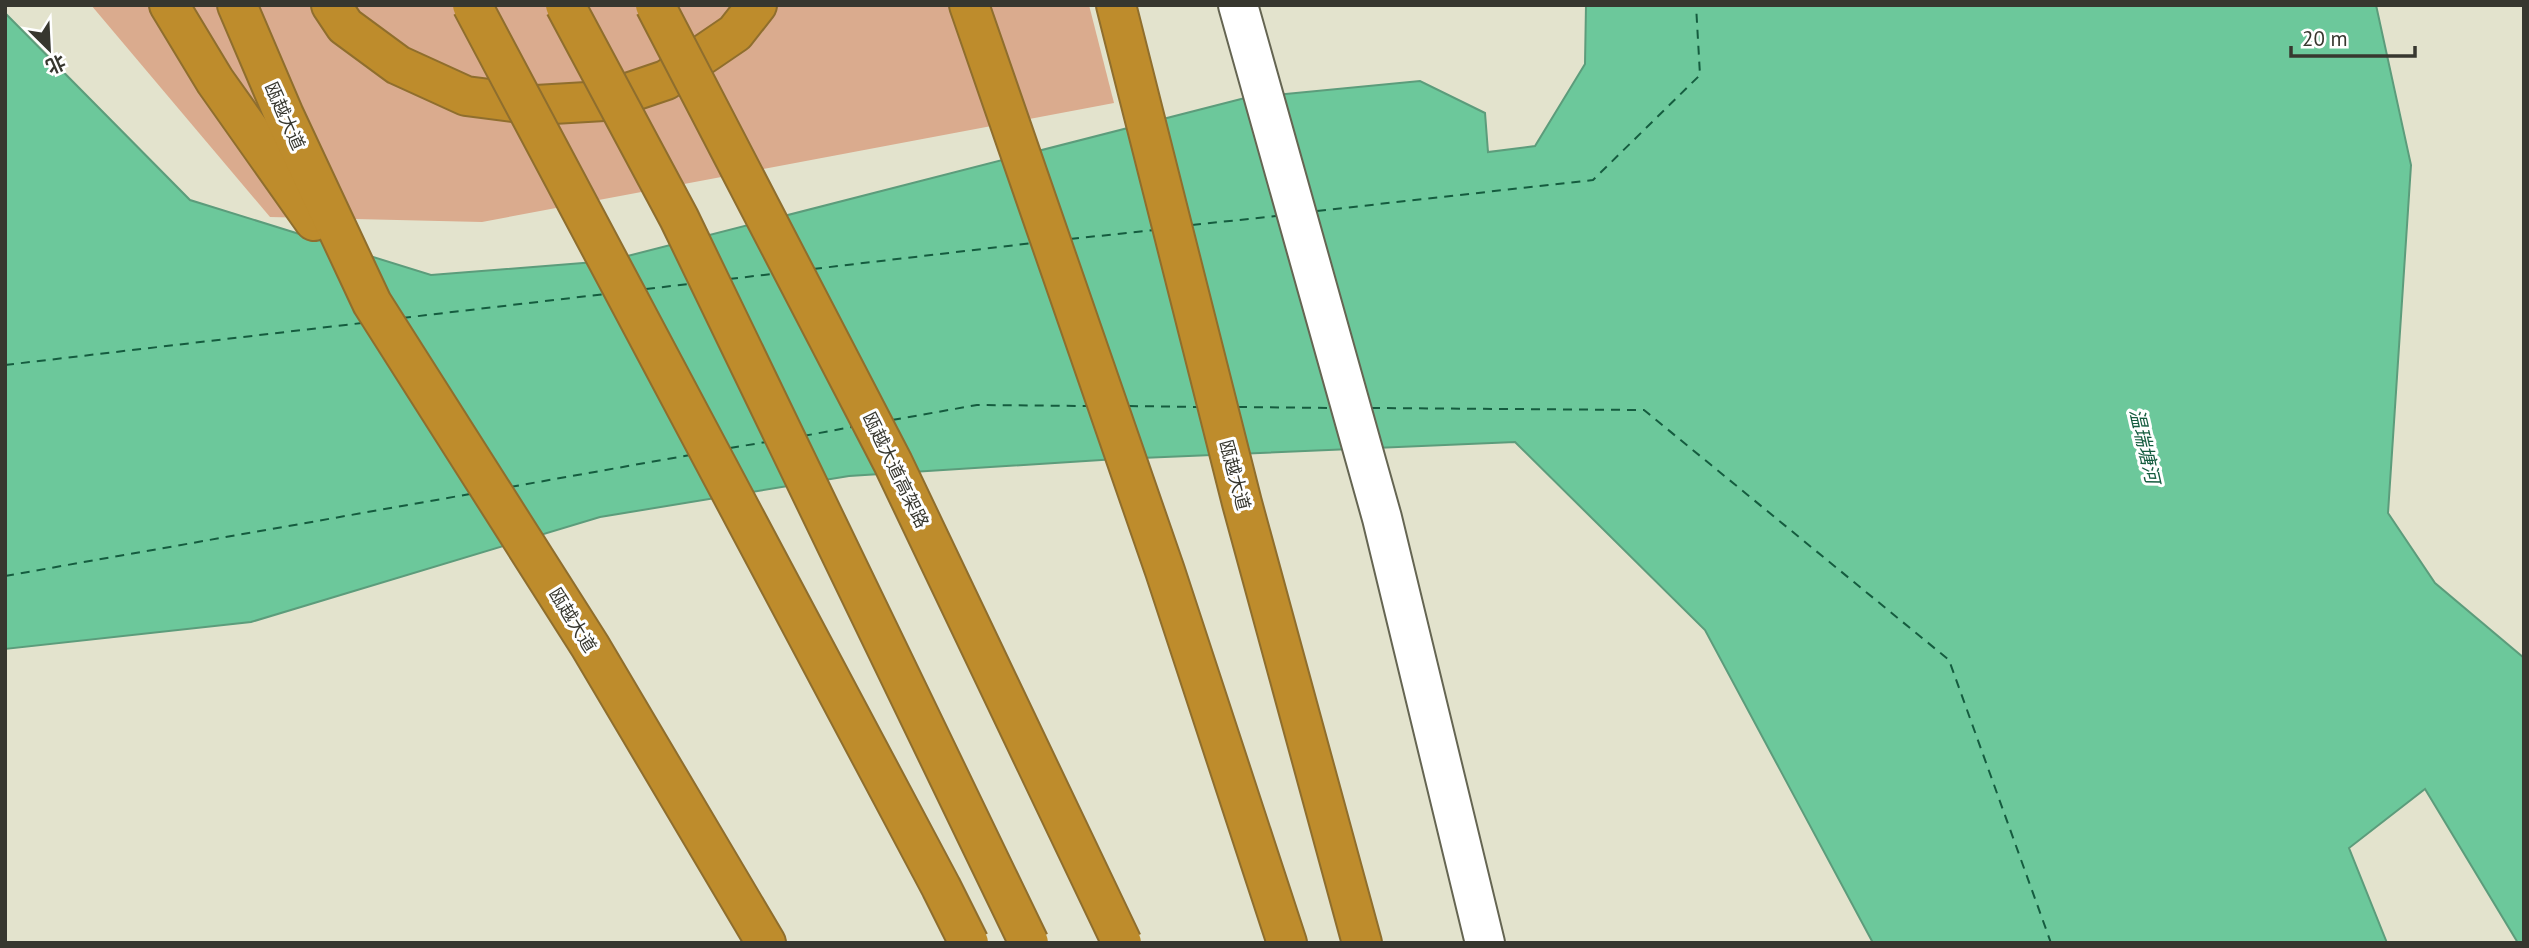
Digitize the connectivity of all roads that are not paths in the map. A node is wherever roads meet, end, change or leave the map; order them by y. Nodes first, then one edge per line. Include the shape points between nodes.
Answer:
1 (169, 5) edge
2 (237, 5) edge
3 (331, 5) edge
4 (472, 5) edge
5 (565, 5) edge
6 (655, 5) edge
7 (757, 5) edge
8 (1116, 5) edge
9 (974, 19) edge
10 (1243, 20) edge
11 (372, 303) junction
12 (766, 943) edge
13 (969, 943) edge
14 (1029, 943) edge
15 (1122, 943) edge
16 (1287, 943) edge
17 (1362, 943) edge
18 (1485, 943) edge

1 - 11 highway, 瓯越大道 via 215,81
2 - 11 highway, 瓯越大道
3 - 7 highway via 345,26 398,65 466,96 536,106 604,101 666,80 736,33
4 - 13 highway, bridge
5 - 14 highway, bridge via 679,218
6 - 15 highway, 瓯越大道高架路, bridge via 893,463
8 - 17 highway, 瓯越大道 via 1242,503
9 - 16 highway via 1165,571
10 - 18 street via 1382,518
11 - 12 highway, 瓯越大道 via 590,646

